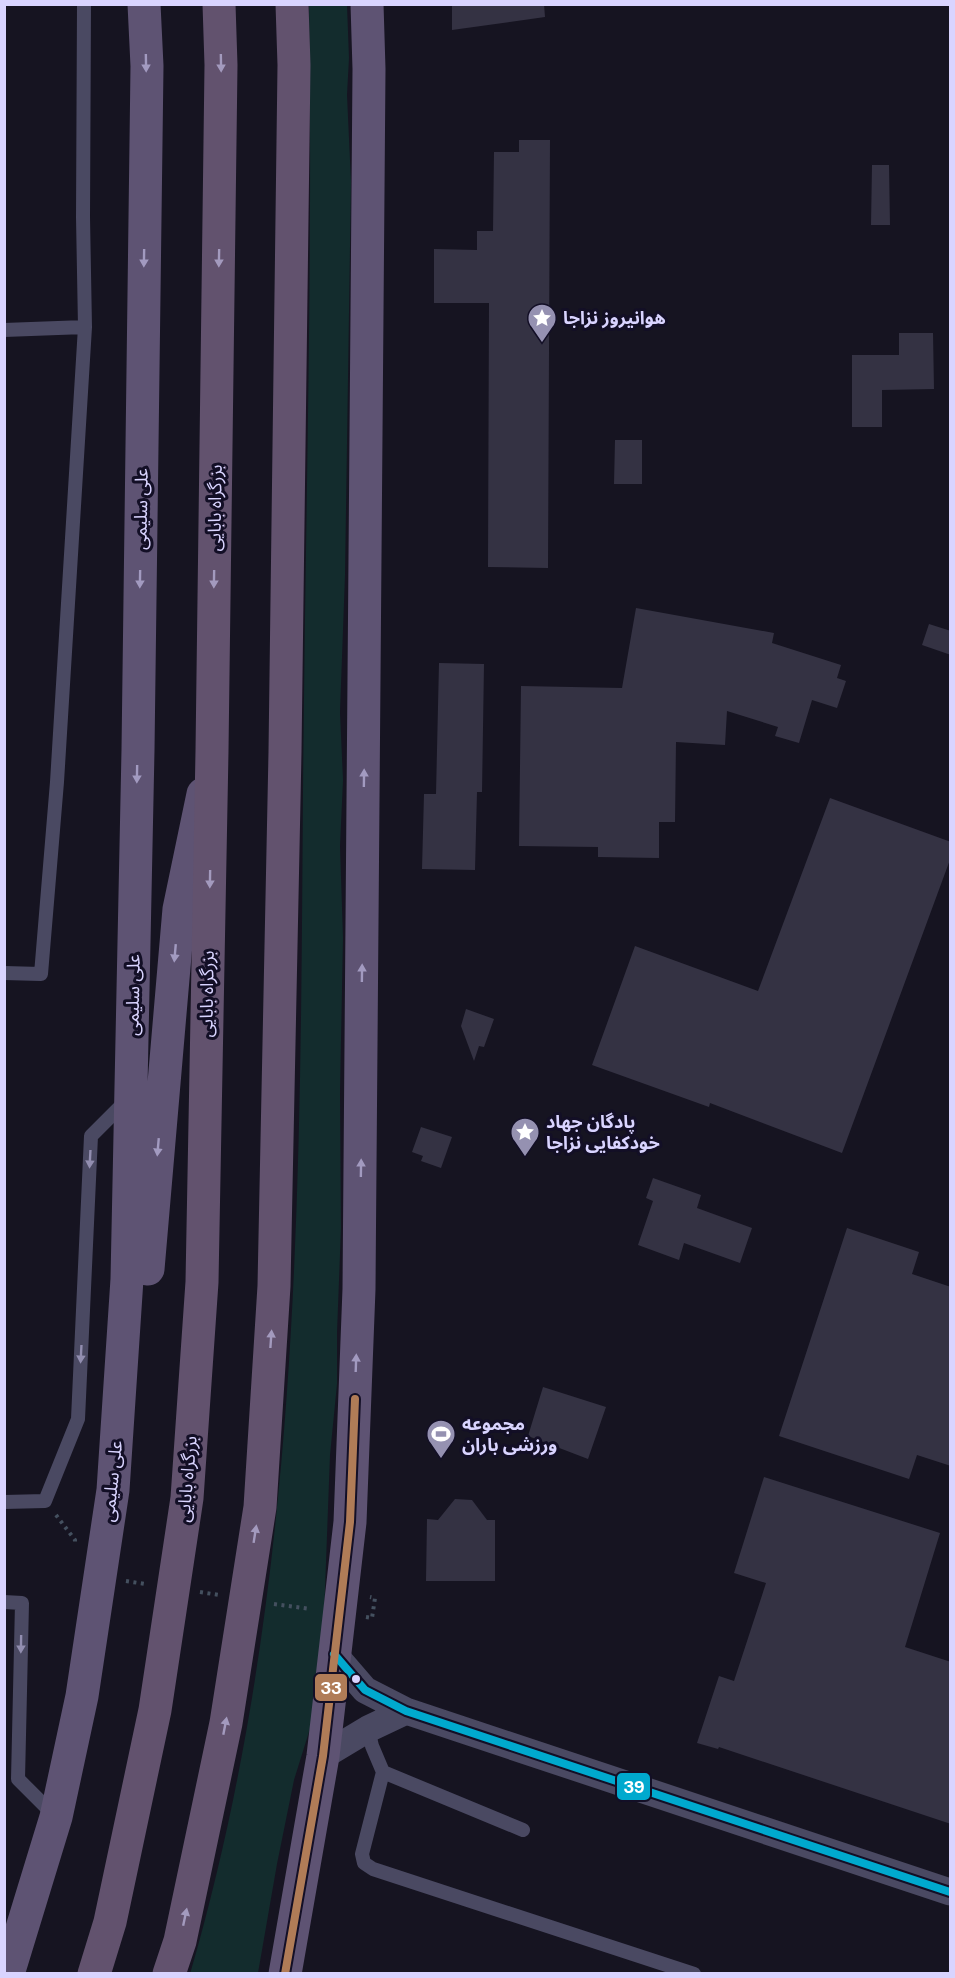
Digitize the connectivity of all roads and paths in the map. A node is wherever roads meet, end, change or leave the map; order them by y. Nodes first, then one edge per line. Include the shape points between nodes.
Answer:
1 (84, 4) edge
2 (144, 4) edge
3 (219, 4) edge
4 (292, 4) edge
5 (367, 4) edge
6 (85, 327) junction
7 (4, 330) edge
8 (212, 751) junction
9 (4, 973) edge
10 (131, 1097) junction
11 (113, 1490) junction
12 (45, 1501) junction
13 (4, 1502) edge
14 (75, 1540) dead end
15 (4, 1602) edge
16 (334, 1654) junction
17 (406, 1712) junction
18 (368, 1729) junction
19 (323, 1756) junction
20 (383, 1772) junction
21 (56, 1817) junction
22 (523, 1830) dead end
23 (951, 1892) edge
24 (8, 1974) edge
25 (93, 1974) edge
26 (170, 1974) edge
27 (285, 1974) edge
28 (694, 1974) edge

1 - 6 lane
2 -> 10 main road, علی سلیمی via 147,66
3 -> 8 highway, بزرگراه بابایی
26 -> 4 highway via 226,1723 260,1507 274,1286 285,729
16 -> 5 main road via 350,1522 359,1289
6 - 7 lane
6 - 9 lane via 41,974
8 -> 11 main road via 179,909 143,1319
8 -> 25 highway, بزرگراه بابایی via 202,1282 187,1498 155,1710 110,1922
10 - 11 main road, علی سلیمی via 127,1279
10 -> 12 lane via 91,1136 78,1419
11 - 21 main road, علی سلیمی via 82,1696
12 - 13 lane
12 - 14 path
15 -> 21 lane via 22,1603 18,1779
16 - 17 street via 365,1690
16 - 19 main road
17 - 18 street
17 - 23 street
18 - 19 street
18 - 20 lane
19 - 27 main road
20 - 22 lane
20 - 28 lane via 362,1854 364,1863 373,1869
21 - 24 main road, علی سلیمی

